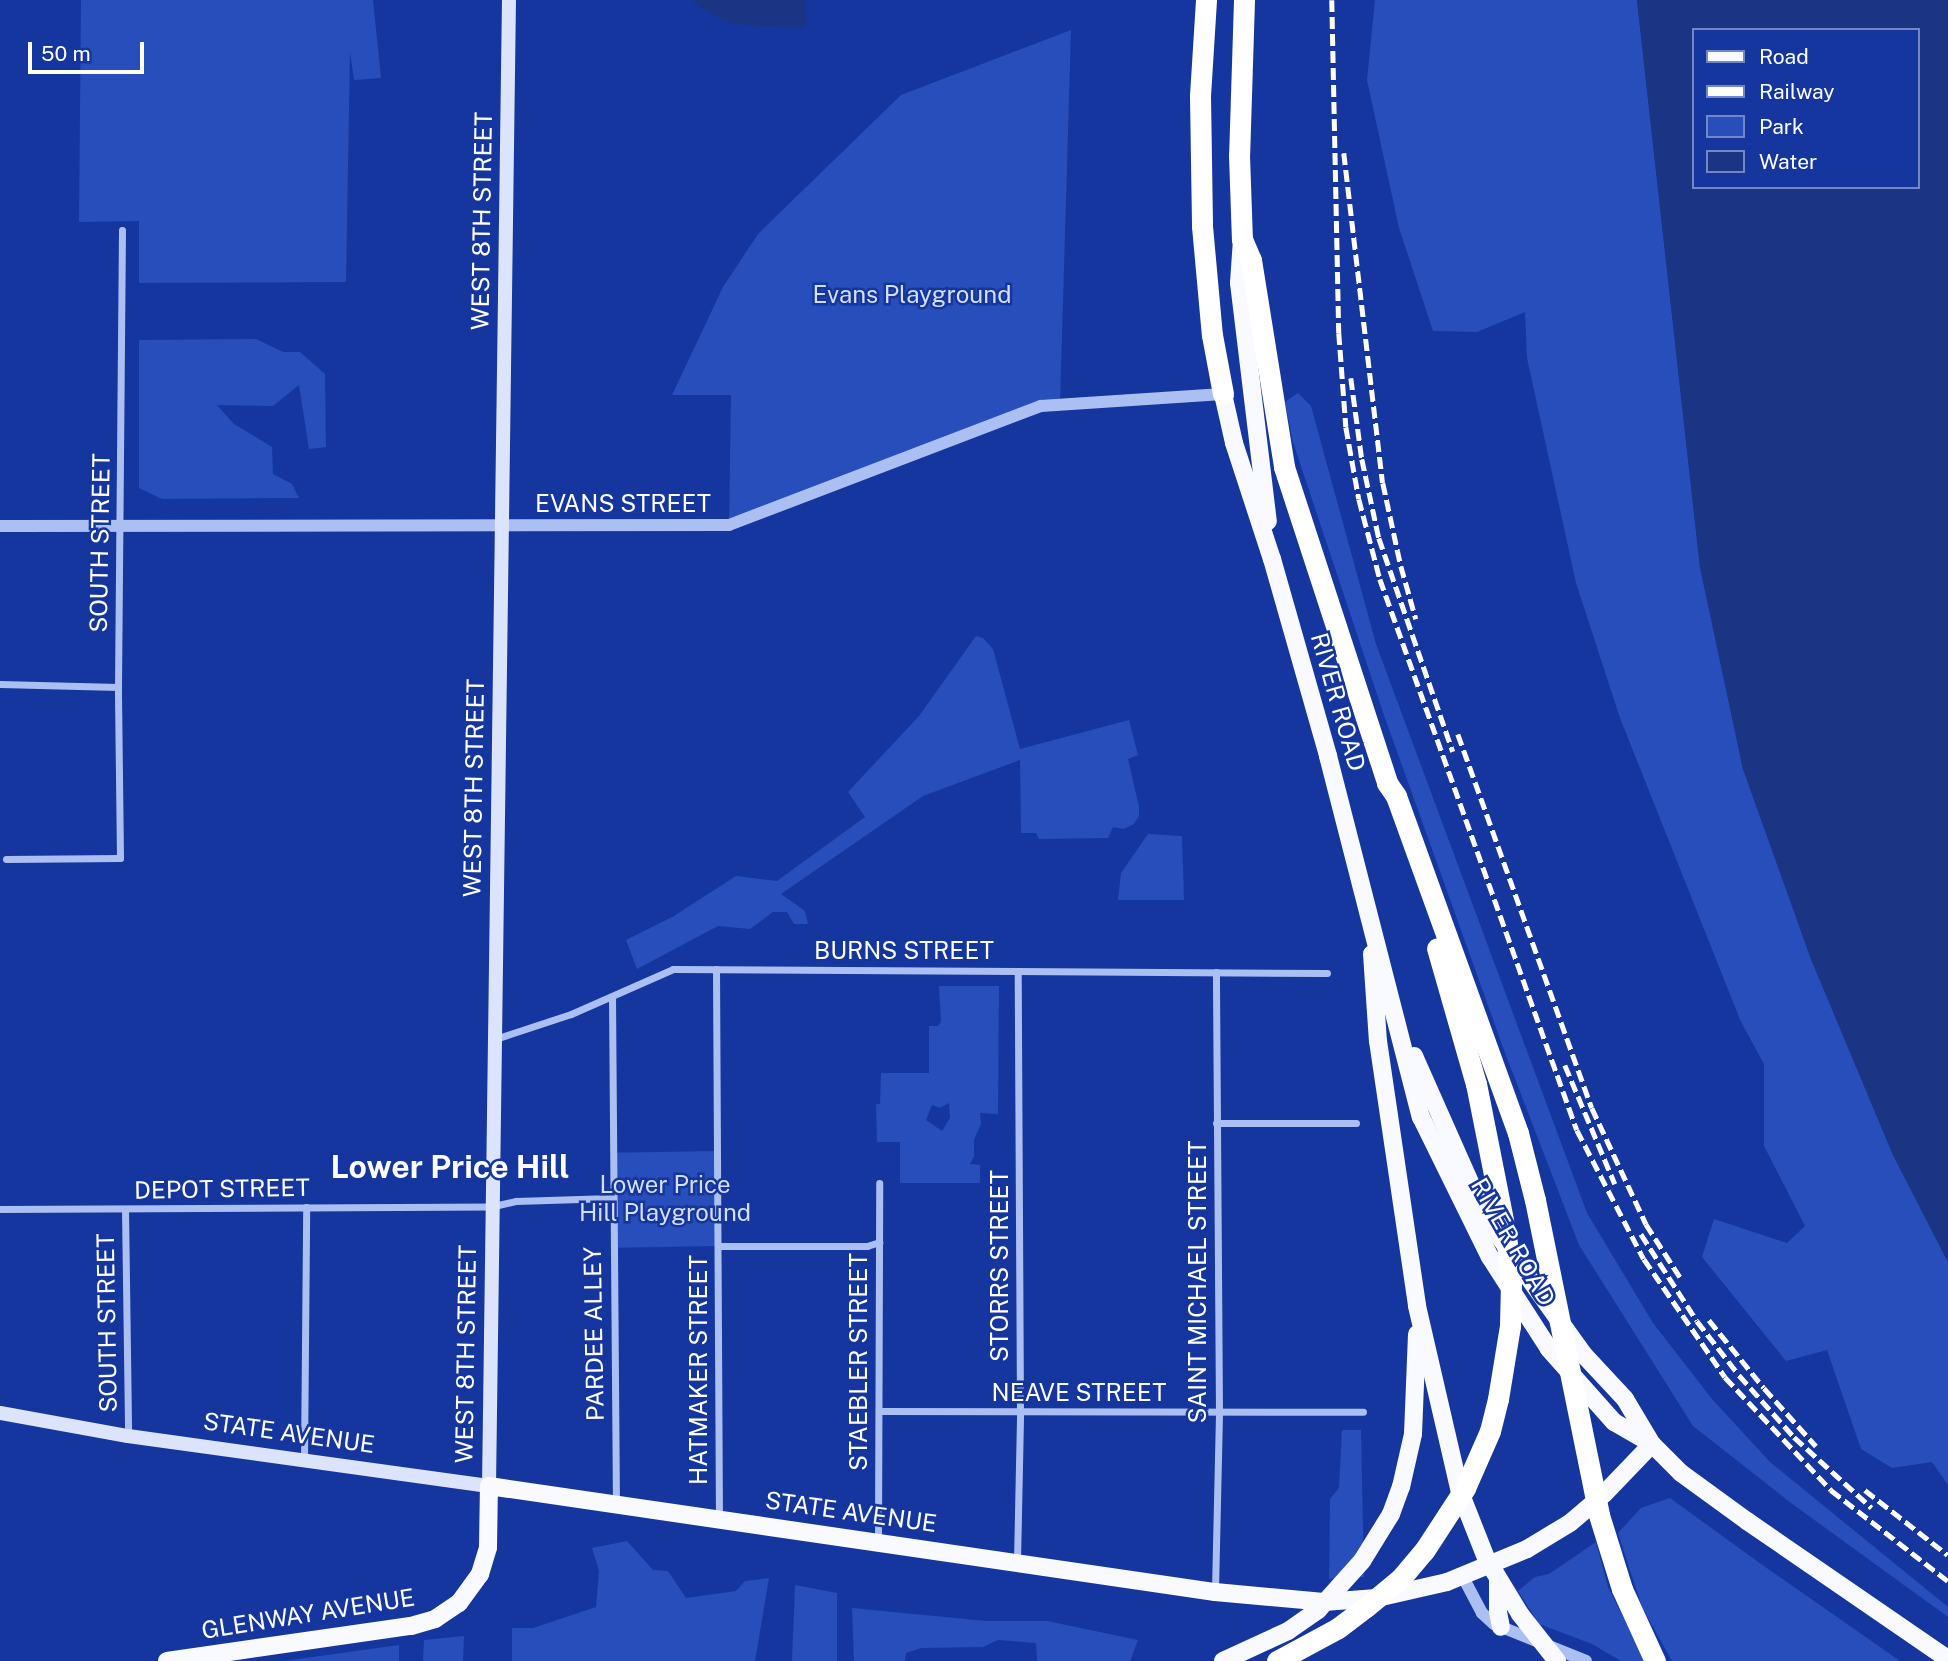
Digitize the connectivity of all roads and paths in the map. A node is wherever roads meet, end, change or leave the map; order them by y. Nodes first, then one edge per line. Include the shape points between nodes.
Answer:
1 (509, 0) edge
2 (1206, 0) edge
3 (1244, 0) edge
4 (122, 229) dead end
5 (1247, 282) junction
6 (1223, 394) junction
7 (0, 526) edge
8 (120, 527) junction
9 (1272, 559) junction
10 (0, 684) edge
11 (118, 687) junction
12 (1387, 783) junction
13 (6, 859) dead end
14 (1369, 915) junction
15 (716, 969) junction
16 (1018, 971) junction
17 (1216, 972) junction
18 (1328, 973) dead end
19 (612, 997) junction
20 (495, 1039) junction
21 (1216, 1123) junction
22 (1356, 1123) dead end
23 (879, 1183) dead end
24 (612, 1198) junction
25 (494, 1206) junction
26 (306, 1207) junction
27 (0, 1209) edge
28 (125, 1209) junction
29 (879, 1242) junction
30 (718, 1246) junction
31 (1417, 1306) junction
32 (879, 1411) junction
33 (1020, 1412) junction
34 (1219, 1412) junction
35 (1363, 1412) dead end
36 (0, 1413) edge
37 (128, 1436) junction
38 (1652, 1444) junction
39 (304, 1460) junction
40 (489, 1486) junction
41 (616, 1503) junction
42 (719, 1518) junction
43 (877, 1541) junction
44 (1017, 1561) junction
45 (1498, 1562) junction
46 (480, 1574) joint
47 (1463, 1577) junction
48 (1215, 1592) junction
49 (1501, 1627) junction
50 (1948, 1659) edge
51 (167, 1661) edge
52 (1223, 1661) edge
53 (1277, 1661) edge
54 (1557, 1661) edge
55 (1586, 1661) edge
56 (1656, 1661) edge

1 - 20 main road, WEST 8TH STREET
2 - 6 highway via 1199,161 1212,335
3 - 5 highway via 1238,155 1242,239 1251,260
4 - 8 street, SOUTH STREET
5 - 9 main road, RIVER ROAD
5 - 12 highway via 1283,467
6 - 8 street, EVANS STREET via 1041,407 729,525
6 - 9 main road, RIVER ROAD
7 - 8 street, EVANS STREET
8 - 11 street, SOUTH STREET
9 - 14 main road, RIVER ROAD
10 - 11 street
11 - 13 street, SOUTH STREET via 120,858
12 - 53 highway via 1393,820 1439,954 1476,1084 1511,1283 1506,1362 1490,1431 1465,1488 1416,1560 1366,1607
12 - 56 highway via 1396,796 1518,1133 1596,1503 1622,1589
14 - 31 main road via 1378,1041
14 - 38 main road, RIVER ROAD via 1421,1117 1490,1256 1549,1349 1585,1392 1614,1422
15 - 16 street, BURNS STREET
15 - 19 street, BURNS STREET via 673,969
15 - 30 street, HATMAKER STREET
16 - 17 street, BURNS STREET
16 - 33 street, STORRS STREET
17 - 18 street, BURNS STREET
17 - 21 street, SAINT MICHAEL STREET
19 - 20 street, BURNS STREET
19 - 24 street, PARDEE ALLEY
20 - 25 main road, WEST 8TH STREET
21 - 22 street
21 - 34 street, SAINT MICHAEL STREET
23 - 29 street, STAEBLER STREET
24 - 25 street, DEPOT STREET via 516,1201
24 - 41 street, PARDEE ALLEY
25 - 26 street, DEPOT STREET
25 - 40 main road, WEST 8TH STREET
26 - 28 street, DEPOT STREET
26 - 39 street
27 - 28 street, DEPOT STREET
28 - 37 street, SOUTH STREET
29 - 30 street via 867,1246
29 - 32 street, STAEBLER STREET
30 - 42 street, HATMAKER STREET
31 - 52 main road via 1413,1434 1391,1514 1362,1561 1311,1616 1289,1632
31 - 54 main road via 1473,1531 1520,1614
32 - 33 street, NEAVE STREET
32 - 43 street, STAEBLER STREET
33 - 34 street, NEAVE STREET
33 - 44 street, STORRS STREET
34 - 35 street, NEAVE STREET
34 - 48 street, SAINT MICHAEL STREET
36 - 37 main road, STATE AVENUE
37 - 39 main road, STATE AVENUE
38 - 45 main road, STATE AVENUE via 1570,1522
38 - 50 main road, RIVER ROAD via 1681,1473 1747,1521
39 - 40 main road, STATE AVENUE
40 - 41 main road, STATE AVENUE
40 - 46 main road, WEST 8TH STREET via 488,1547
41 - 42 main road, STATE AVENUE
42 - 43 main road, STATE AVENUE
43 - 44 main road, STATE AVENUE
44 - 48 main road, STATE AVENUE
45 - 47 main road, STATE AVENUE
45 - 49 main road
46 - 51 main road, GLENWAY AVENUE via 459,1603 435,1619 411,1626
47 - 48 main road, STATE AVENUE via 1377,1598 1324,1602
47 - 49 street via 1482,1613
49 - 55 street

